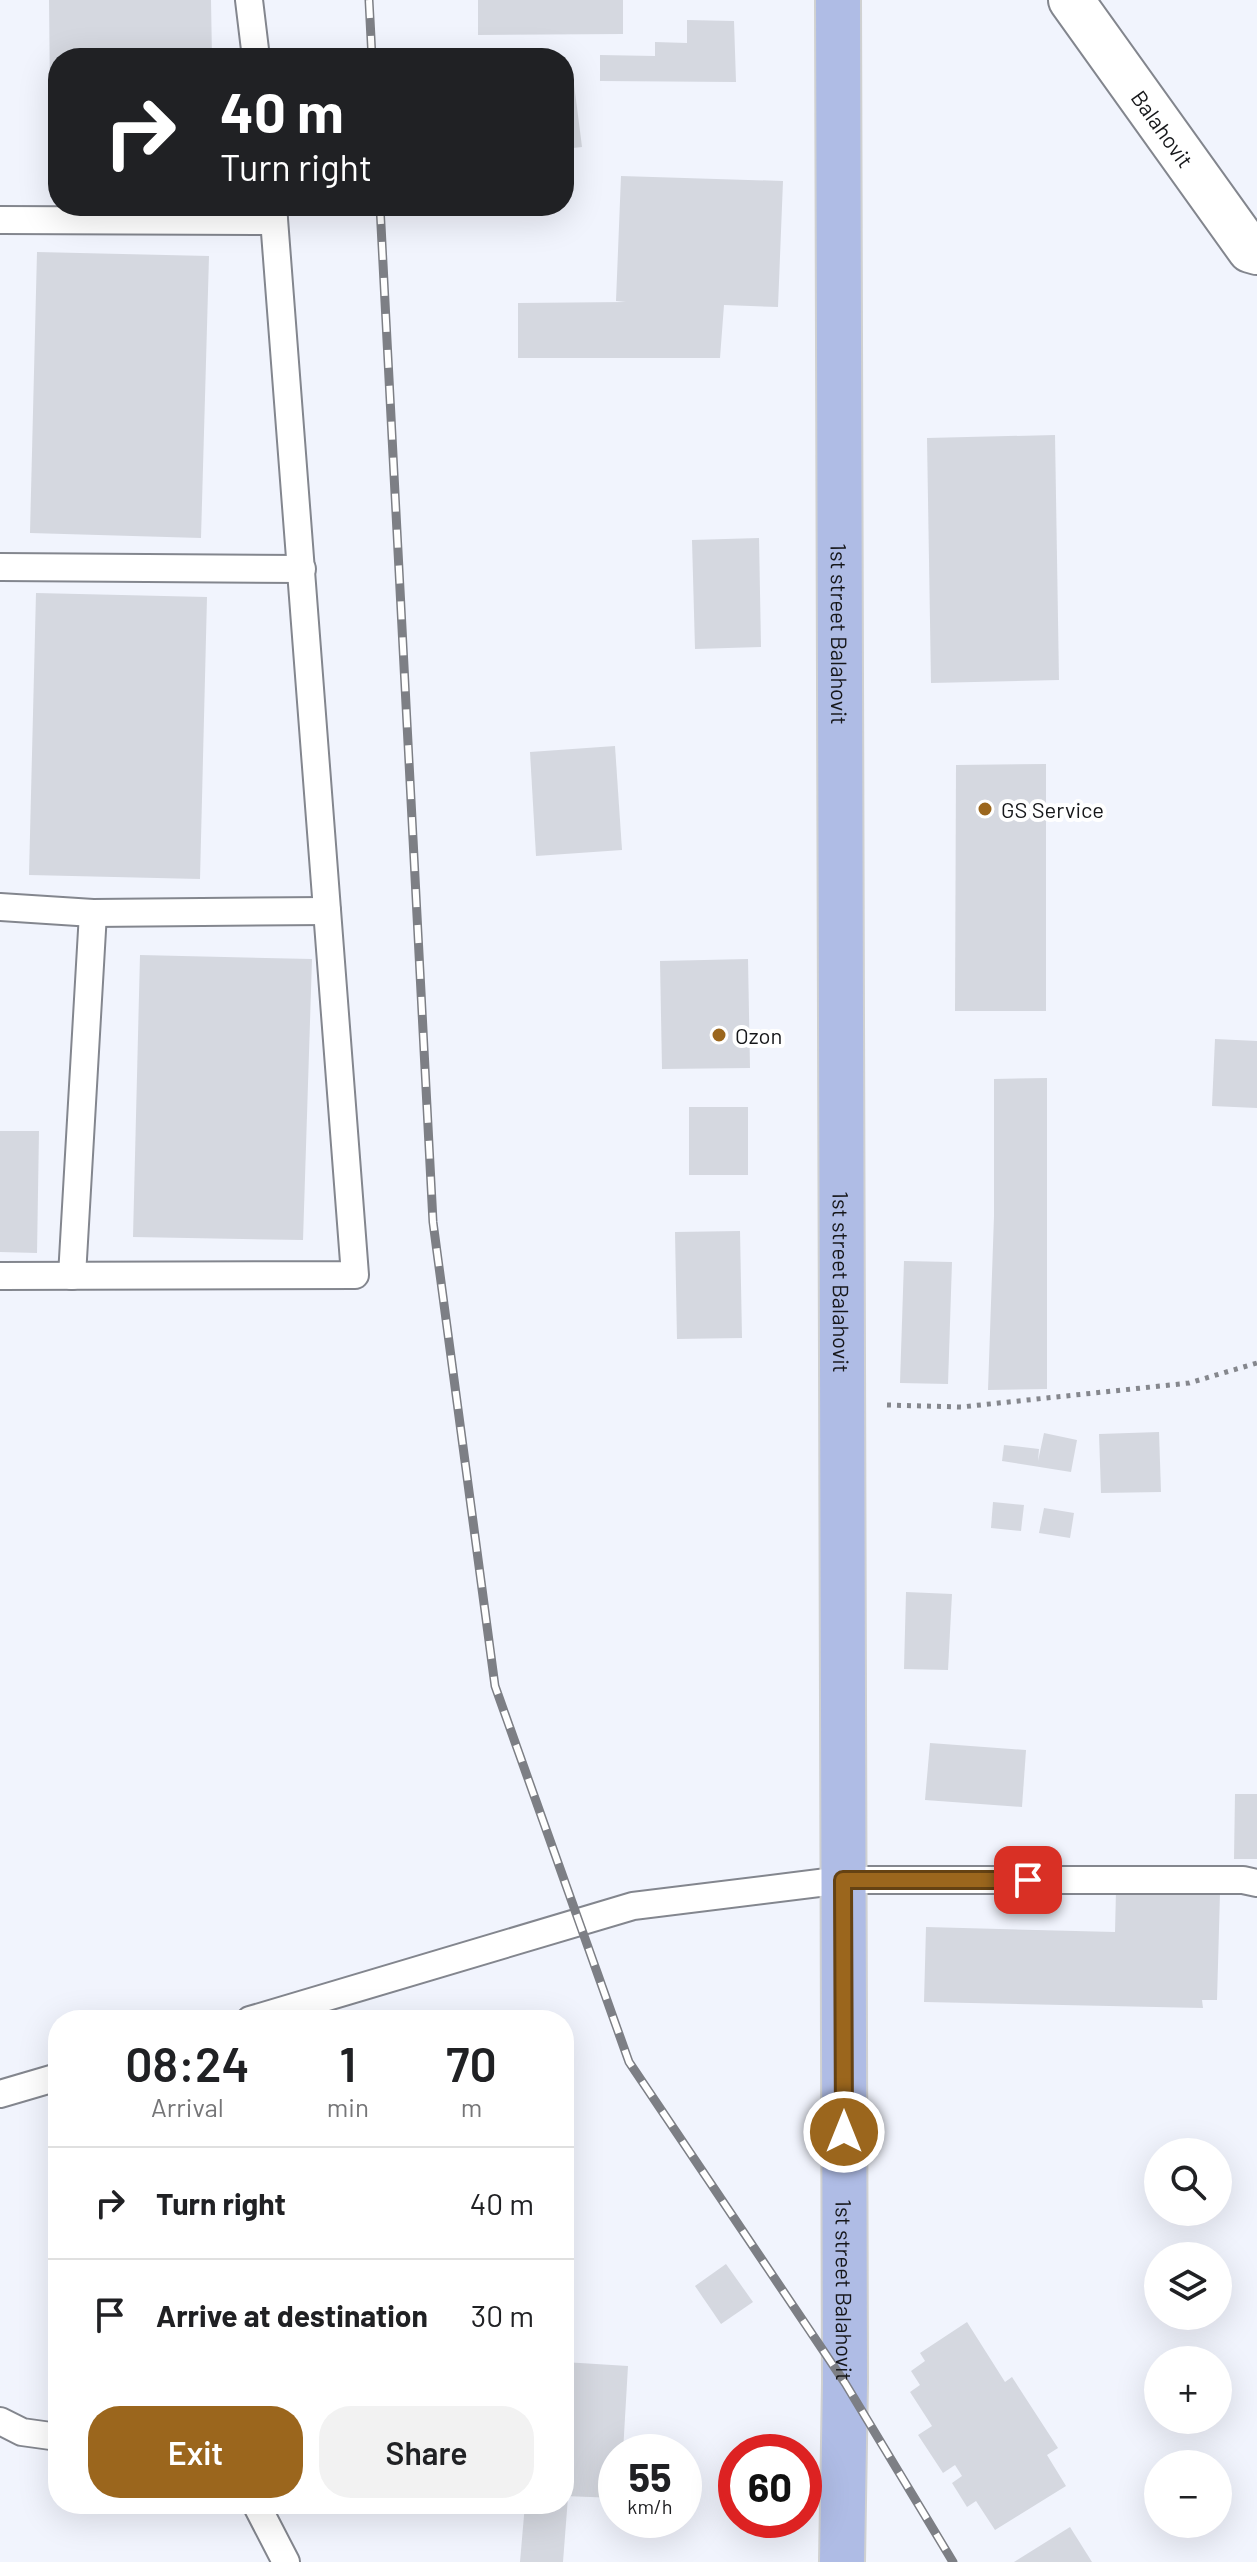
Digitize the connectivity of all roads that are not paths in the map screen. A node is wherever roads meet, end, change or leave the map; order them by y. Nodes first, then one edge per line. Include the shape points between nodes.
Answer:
1 (249, 0) edge
2 (838, 0) edge
3 (1071, 0) edge
4 (255, 48) edge
5 (183, 216) edge
6 (274, 216) edge
7 (0, 220) edge
8 (1257, 252) edge
9 (0, 567) edge
10 (302, 569) junction
11 (0, 907) edge
12 (327, 911) junction
13 (93, 913) junction
14 (0, 1276) edge
15 (72, 1276) junction
16 (843, 1880) junction
17 (1257, 1883) edge
18 (284, 2010) edge
19 (48, 2080) edge
20 (0, 2094) edge
21 (0, 2421) edge
22 (48, 2436) edge
23 (261, 2514) edge
24 (286, 2562) edge
25 (842, 2562) edge

1 - 4 lane
2 - 16 main road, 1st street Balahovit
3 - 8 street, Balahovit via 1250,250
5 - 7 lane
6 - 10 lane
9 - 10 lane
10 - 12 lane
11 - 13 lane
12 - 13 lane
12 - 15 lane via 355,1275
13 - 15 lane
14 - 15 lane
16 - 17 lane
16 - 18 lane via 633,1906
16 - 25 main road, 1st street Balahovit
19 - 20 lane
21 - 22 lane via 22,2432
23 - 24 lane

